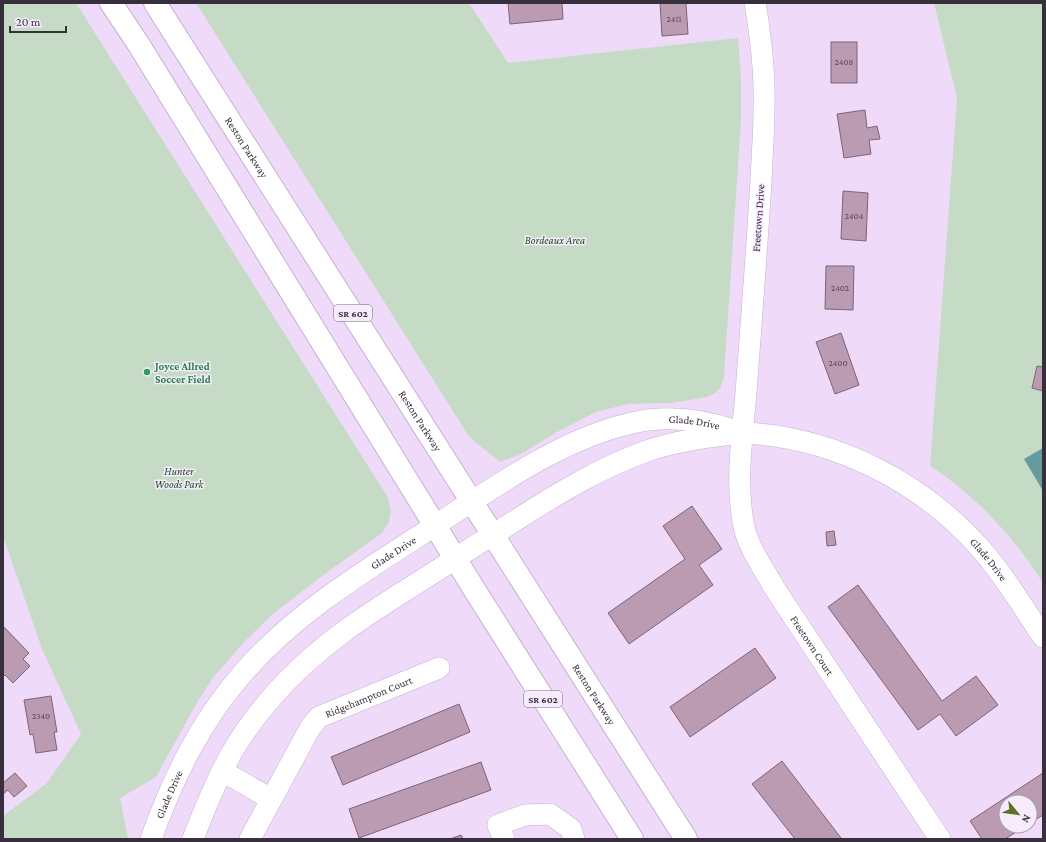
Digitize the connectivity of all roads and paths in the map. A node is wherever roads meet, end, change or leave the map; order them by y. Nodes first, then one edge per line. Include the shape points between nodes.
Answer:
1 (111, 3) edge
2 (155, 3) edge
3 (755, 3) edge
4 (741, 433) junction
5 (472, 502) junction
6 (436, 525) junction
7 (492, 535) junction
8 (456, 558) junction
9 (1043, 637) edge
10 (439, 668) dead end
11 (222, 772) junction
12 (271, 799) junction
13 (151, 839) edge
14 (193, 839) edge
15 (250, 839) edge
16 (504, 839) edge
17 (574, 839) edge
18 (632, 839) edge
19 (686, 839) edge
20 (940, 839) edge

1 - 6 main road, SR 602
2 - 5 main road, Reston Parkway / SR 602
3 - 4 street, Freetown Drive via 764,75 764,109 760,200
4 - 5 street, Glade Drive via 691,420 666,418 630,423 606,430 562,449
4 - 7 street, Glade Drive via 684,441 629,458 566,489
4 - 9 street, Glade Drive via 791,439 831,450 860,461 905,484 949,517 979,547
4 - 20 street, Freetown Court via 740,501 745,529 752,547 775,589
5 - 6 street, Glade Drive
5 - 7 main road, Reston Parkway / SR 602
6 - 8 main road, SR 602
6 - 13 street, Glade Drive via 315,606 254,661 223,698 195,739 176,777
7 - 8 street, Glade Drive
7 - 19 main road, Reston Parkway / SR 602
8 - 11 street, Glade Drive via 362,618 309,660 265,706 232,752
8 - 18 main road, SR 602
10 - 12 street, Ridgehampton Court via 319,717 310,728
11 - 12 street
11 - 14 street, Glade Drive
12 - 15 street, Ridgehampton Court
16 - 17 street via 498,825 525,815 550,814 571,829

